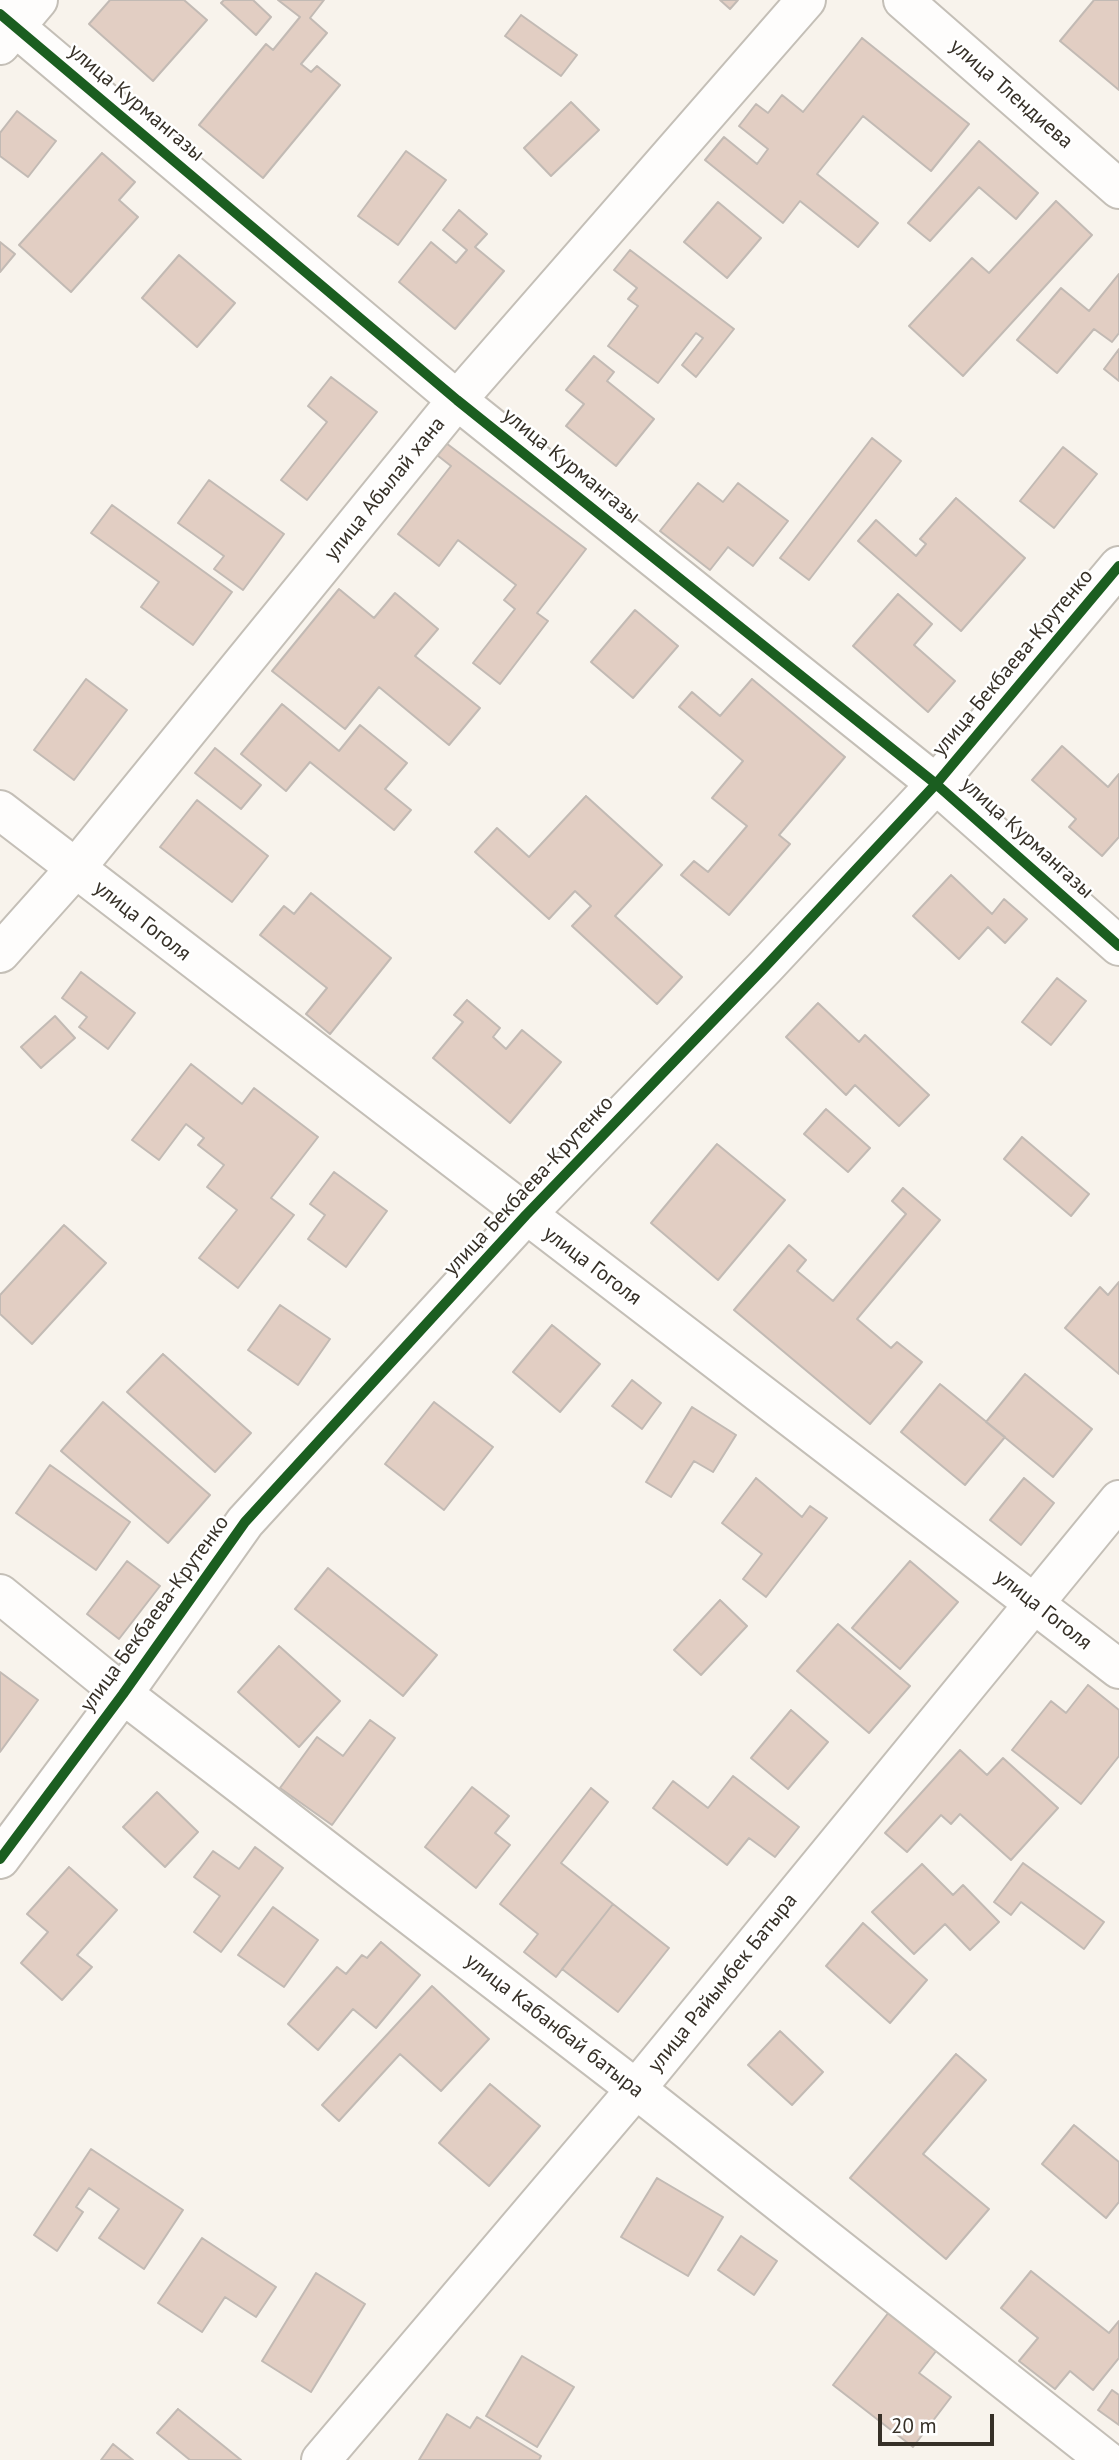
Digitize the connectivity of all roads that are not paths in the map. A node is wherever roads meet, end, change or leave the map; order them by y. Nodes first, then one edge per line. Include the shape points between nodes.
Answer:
1 (806, 0) edge
2 (903, 0) edge
3 (13, 21) edge
4 (1119, 189) edge
5 (457, 400) junction
6 (1119, 566) edge
7 (936, 784) junction
8 (0, 810) edge
9 (75, 869) junction
10 (1119, 946) edge
11 (0, 953) edge
12 (526, 1215) junction
13 (1119, 1500) edge
14 (0, 1594) edge
15 (1035, 1603) junction
16 (1119, 1669) edge
17 (123, 1694) junction
18 (0, 1859) edge
19 (636, 2089) junction
20 (321, 2460) edge
21 (1106, 2460) edge

1 - 5 street, улица Абылай хана
2 - 4 street, улица Тлендиева
3 - 5 street, улица Курмангазы
5 - 7 street, улица Курмангазы
5 - 9 street, улица Абылай хана
6 - 7 street, улица Бекбаева-Крутенко
7 - 10 street, улица Курмангазы
7 - 12 street, улица Бекбаева-Крутенко
8 - 9 street, улица Гоголя
9 - 11 street, улица Абылай хана
9 - 12 street, улица Гоголя
12 - 15 street, улица Гоголя
12 - 17 street, улица Бекбаева-Крутенко via 245,1522
13 - 15 street, улица Райымбек Батыра
14 - 17 street, улица Кабанбай батыра
15 - 16 street, улица Гоголя
15 - 19 street, улица Райымбек Батыра
17 - 18 street, улица Бекбаева-Крутенко
17 - 19 street, улица Кабанбай батыра
19 - 20 street, улица Райымбек Батыра
19 - 21 street, улица Кабанбай батыра

